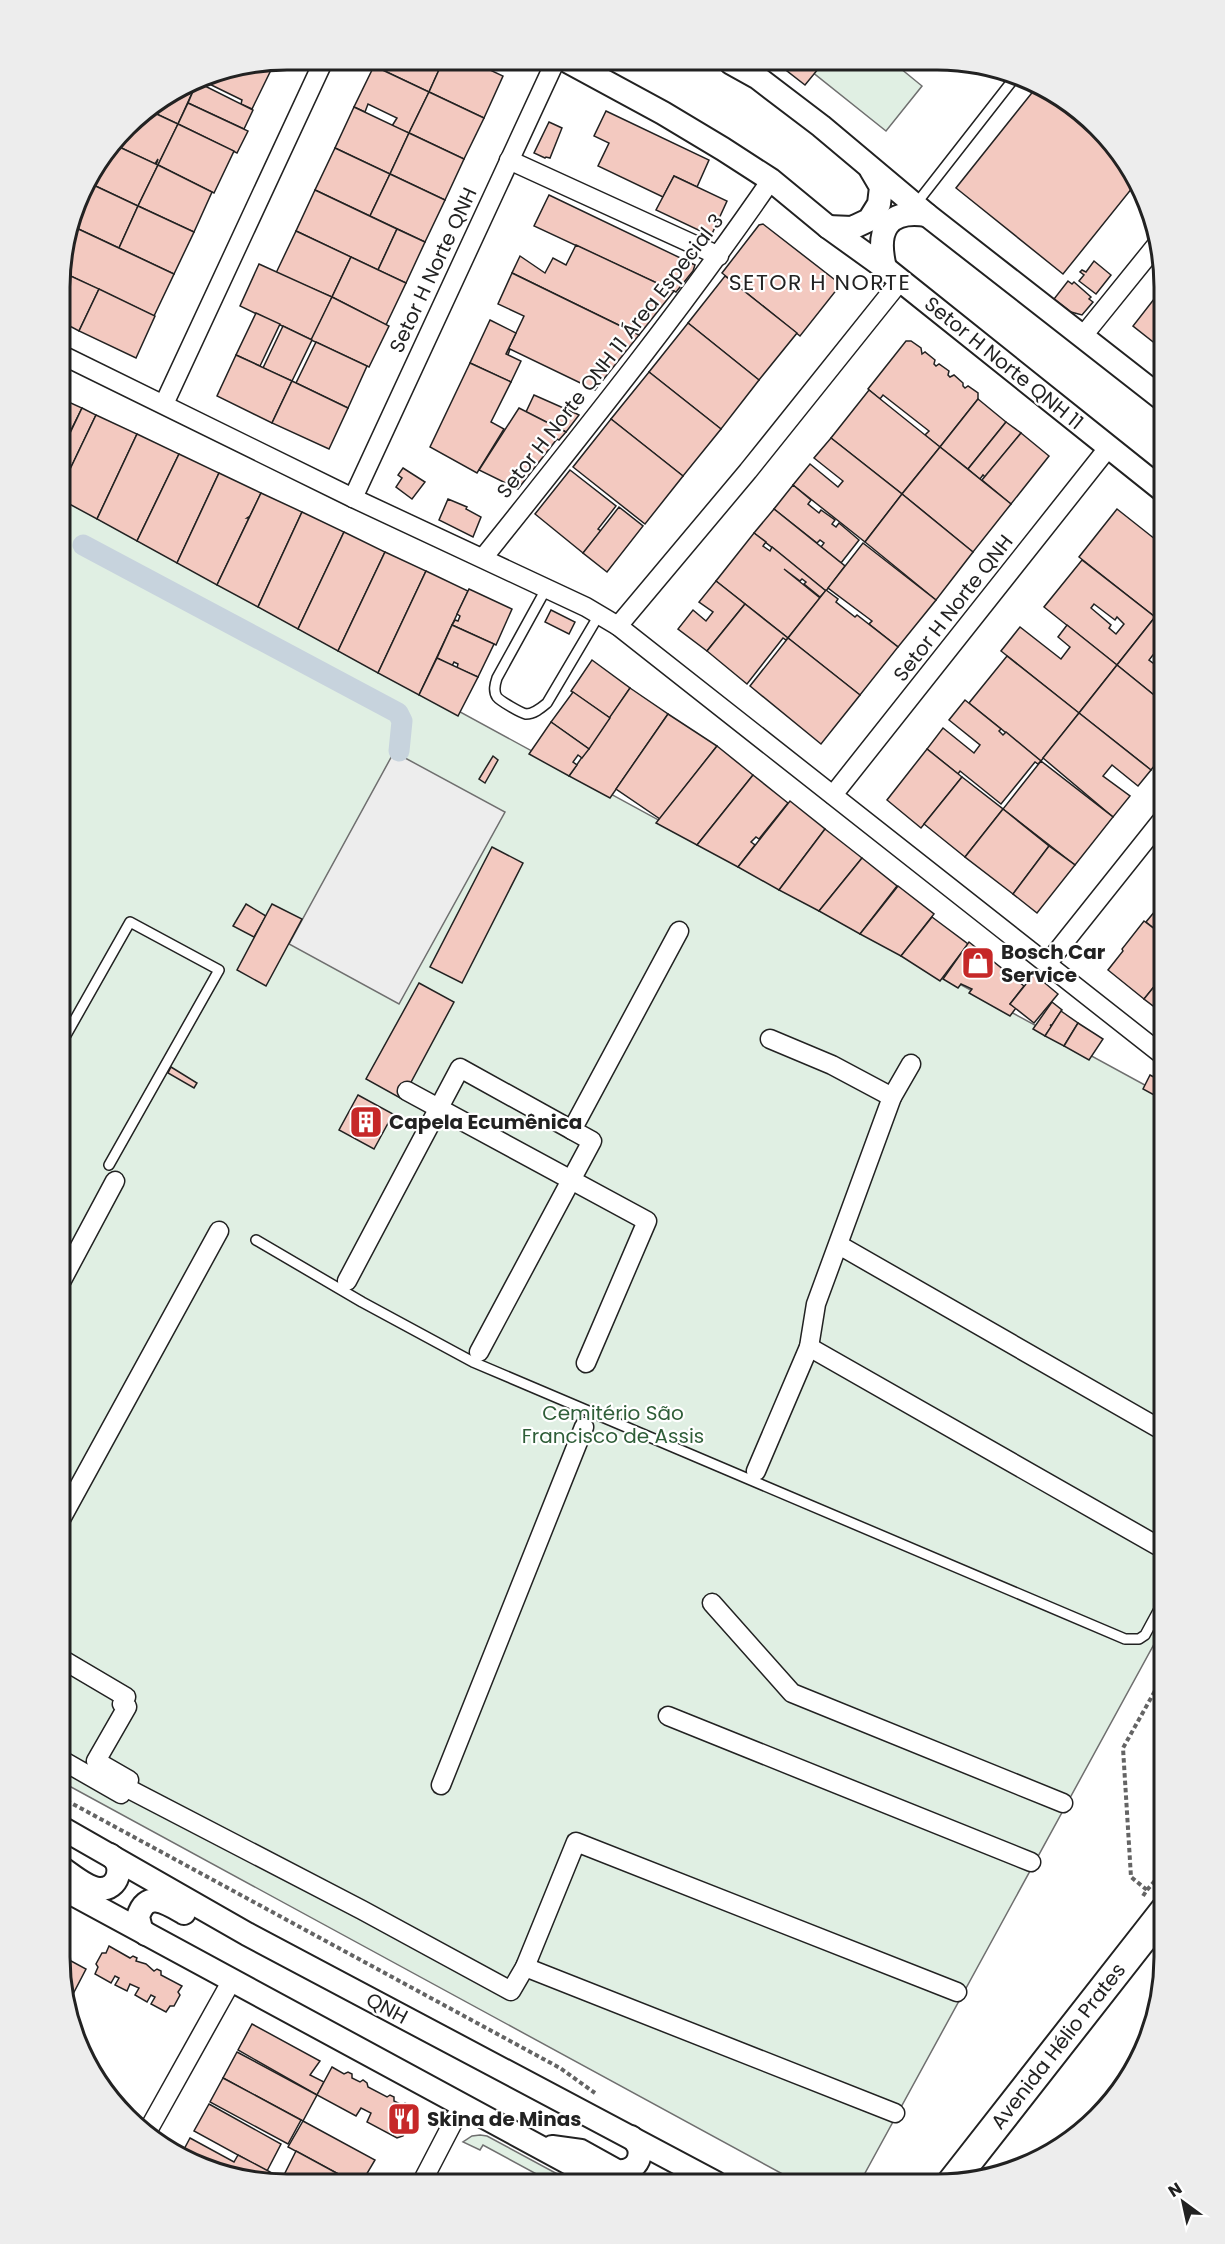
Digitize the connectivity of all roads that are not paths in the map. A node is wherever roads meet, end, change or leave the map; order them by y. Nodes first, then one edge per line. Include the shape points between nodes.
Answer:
1 (319, 70) edge
2 (551, 70) edge
3 (583, 70) edge
4 (742, 70) edge
5 (1011, 83) edge
6 (509, 160) junction
7 (871, 170) junction
8 (771, 180) junction
9 (922, 210) junction
10 (828, 227) junction
11 (1151, 251) edge
12 (719, 256) junction
13 (893, 274) junction
14 (1082, 337) junction
15 (70, 359) edge
16 (1154, 393) edge
17 (164, 404) junction
18 (1108, 448) junction
19 (1154, 484) edge
20 (353, 498) junction
21 (483, 558) junction
22 (546, 589) junction
23 (599, 615) junction
24 (618, 626) junction
25 (833, 795) junction
26 (1154, 830) edge
27 (680, 931) dead end
28 (1047, 964) junction
29 (70, 1028) edge
30 (770, 1039) dead end
31 (1154, 1048) edge
32 (911, 1064) dead end
33 (407, 1091) dead end
34 (892, 1097) junction
35 (439, 1108) junction
36 (572, 1130) junction
37 (112, 1173) joint
38 (570, 1179) junction
39 (219, 1231) dead end
40 (256, 1240) dead end
41 (839, 1245) junction
42 (70, 1263) edge
43 (347, 1281) dead end
44 (809, 1347) junction
45 (479, 1352) dead end
46 (586, 1363) dead end
47 (1154, 1426) edge
48 (584, 1427) dead end
49 (756, 1471) dead end
50 (70, 1503) edge
51 (1154, 1544) edge
52 (712, 1603) dead end
53 (1154, 1617) edge
54 (70, 1665) edge
55 (668, 1716) dead end
56 (70, 1765) edge
57 (441, 1785) dead end
58 (125, 1787) junction
59 (1063, 1803) dead end
60 (70, 1832) edge
61 (111, 1855) junction
62 (1031, 1862) dead end
63 (70, 1873) edge
64 (70, 1892) edge
65 (1150, 1900) edge
66 (146, 1934) junction
67 (248, 1934) junction
68 (525, 1967) junction
69 (232, 1980) junction
70 (957, 1992) dead end
71 (462, 2106) junction
72 (895, 2113) dead end
73 (151, 2126) edge
74 (631, 2137) junction
75 (535, 2144) junction
76 (959, 2173) edge
77 (426, 2174) edge
78 (590, 2174) edge
79 (715, 2174) edge

1 - 17 street
2 - 6 street, Setor H Norte QNH
3 - 8 street, Setor H Norte QNH 11
4 - 7 street via 821,126
5 - 9 lane
6 - 12 street
6 - 20 street, Setor H Norte QNH
7 - 9 street
7 - 10 street via 880,188 879,204 869,220 852,228
8 - 10 street, Setor H Norte QNH 11
8 - 12 street, Setor H Norte QNH 11 Área Especial 3
9 - 13 street via 906,213 885,228 881,250
9 - 14 street
10 - 13 street, Setor H Norte QNH 11
11 - 14 street
12 - 21 street, Setor H Norte QNH 11 Área Especial 3
13 - 18 street, Setor H Norte QNH 11
13 - 24 street via 748,471
14 - 16 street
15 - 17 street
17 - 20 street
18 - 19 street, Setor H Norte QNH 11
18 - 25 street, Setor H Norte QNH
20 - 21 street
21 - 22 street
22 - 23 street
22 - 23 lane via 494,688 497,697 519,711 528,714 547,703
23 - 24 street
24 - 25 street
25 - 28 street
26 - 28 street
27 - 36 street
28 - 31 street
29 - 37 lane via 130,922 219,970
30 - 34 street via 832,1065
32 - 34 street
33 - 35 street
34 - 41 street
35 - 36 street via 460,1068
35 - 38 street
35 - 43 street
36 - 38 street via 592,1140
37 - 42 street
38 - 45 street
38 - 46 street via 647,1221
39 - 50 street
40 - 53 lane via 473,1362 1125,1639 1139,1640
41 - 44 street via 816,1304
41 - 47 street
44 - 49 street
44 - 51 street
48 - 57 street
52 - 59 street via 792,1693
54 - 58 street via 126,1697 122,1704 127,1707 96,1761 129,1780
55 - 62 street
56 - 58 street via 121,1794
58 - 68 street via 511,1990
60 - 61 street, QNH
61 - 63 street via 119,1870 115,1882 104,1888 92,1887
61 - 67 street, QNH
64 - 66 street
65 - 76 main road, Avenida Hélio Prates
66 - 67 street via 138,1917 143,1906 155,1900 201,1922
66 - 69 street
67 - 74 street, QNH
68 - 70 street via 576,1842
68 - 72 street
69 - 71 street
69 - 73 street
71 - 75 street
71 - 77 street
74 - 75 street via 639,2146 640,2158 633,2168 622,2172 581,2151
74 - 79 street, QNH
75 - 78 street

